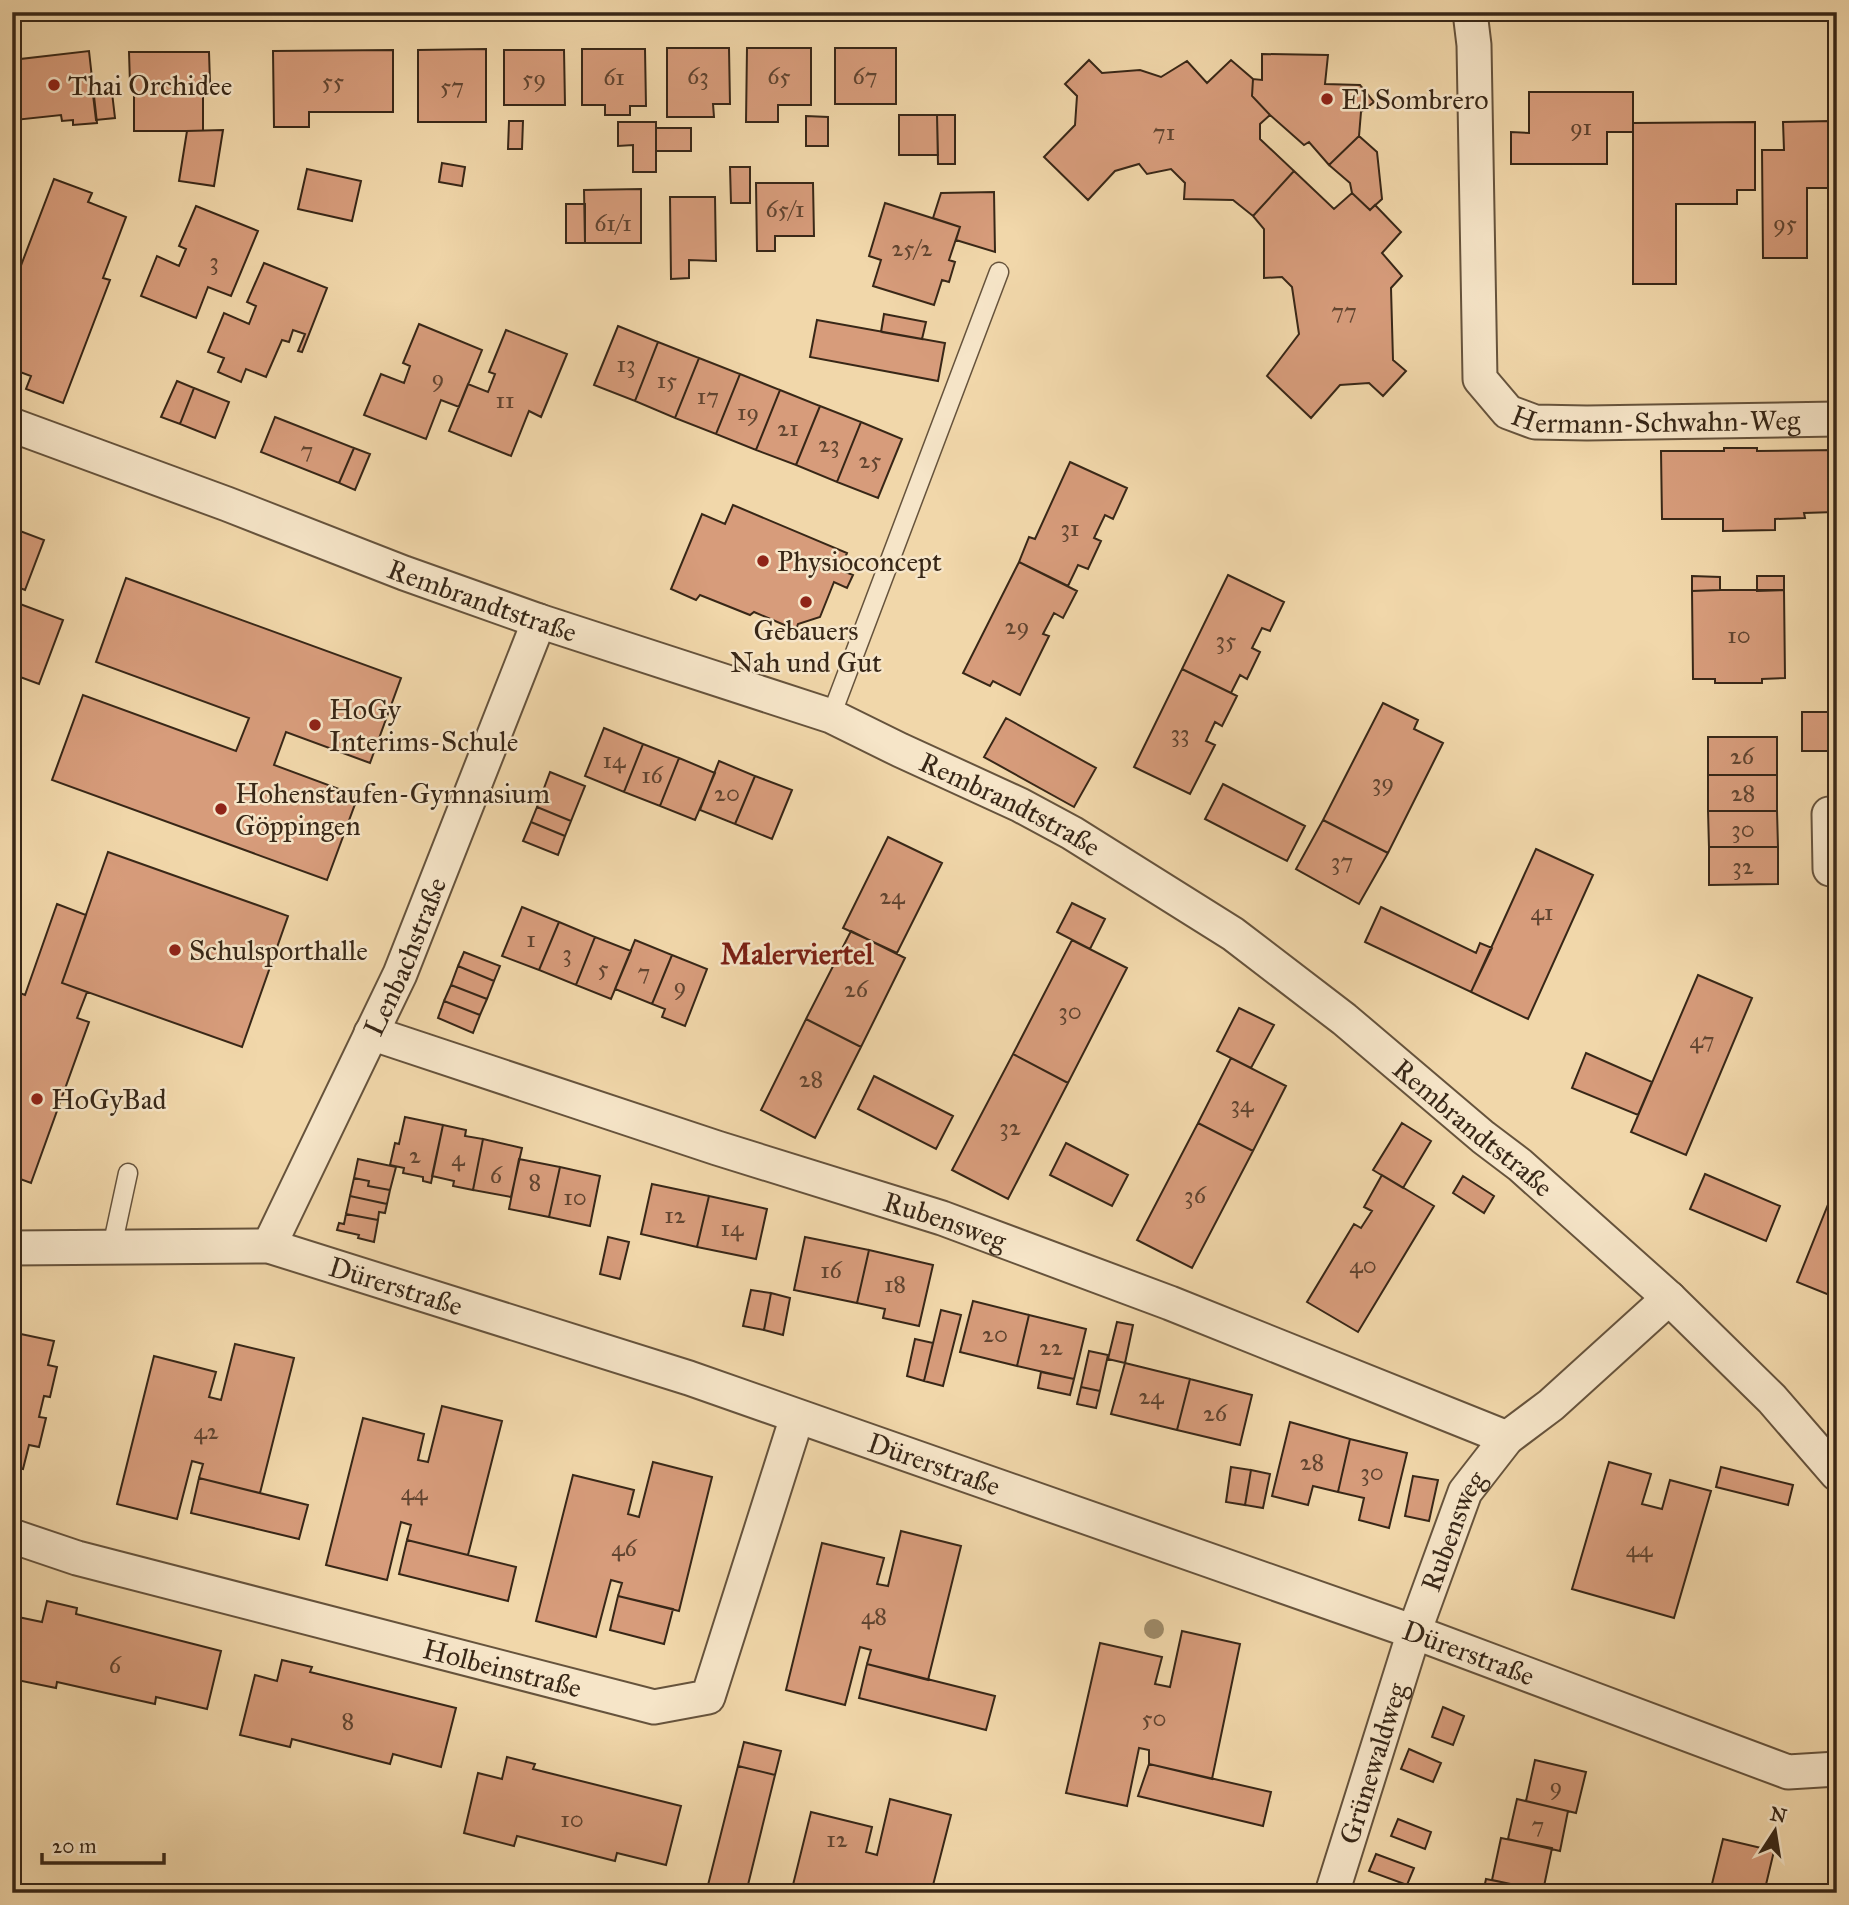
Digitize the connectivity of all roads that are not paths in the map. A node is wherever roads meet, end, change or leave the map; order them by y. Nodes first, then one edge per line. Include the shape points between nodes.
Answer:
1 (1469, 12) edge
2 (999, 272) dead end
3 (1837, 419) edge
4 (12, 425) edge
5 (539, 621) junction
6 (831, 716) junction
7 (1829, 814) dead end
8 (1837, 869) edge
9 (372, 1033) junction
10 (128, 1174) dead end
11 (269, 1246) junction
12 (112, 1247) junction
13 (12, 1248) edge
14 (1669, 1298) junction
15 (797, 1417) junction
16 (1507, 1438) junction
17 (1837, 1474) edge
18 (12, 1536) edge
19 (1414, 1633) junction
20 (1837, 1769) edge
21 (1332, 1893) edge

1 - 3 street, Hermann-Schwahn-Weg via 1475,45 1480,379 1508,412 1535,422 1574,423
2 - 6 lane
4 - 5 street, Rembrandtstraße
5 - 6 street, Rembrandtstraße
5 - 9 street, Lenbachstraße via 400,974
6 - 14 street, Rembrandtstraße via 1072,833 1233,934 1520,1165
7 - 8 street via 1830,869
9 - 11 street, Lenbachstraße
9 - 16 street, Rubensweg via 942,1218 1170,1303
10 - 12 lane
11 - 12 street, Dürerstraße
11 - 15 street, Dürerstraße
12 - 13 street, Dürerstraße
14 - 16 street, Rubensweg via 1551,1405
14 - 17 street, Rembrandtstraße via 1772,1399
15 - 18 street, Holbeinstraße via 708,1697 654,1707 77,1558
15 - 19 street, Dürerstraße
16 - 19 street, Rubensweg via 1465,1492
19 - 20 street, Dürerstraße via 1788,1772
19 - 21 street, Grünewaldweg

